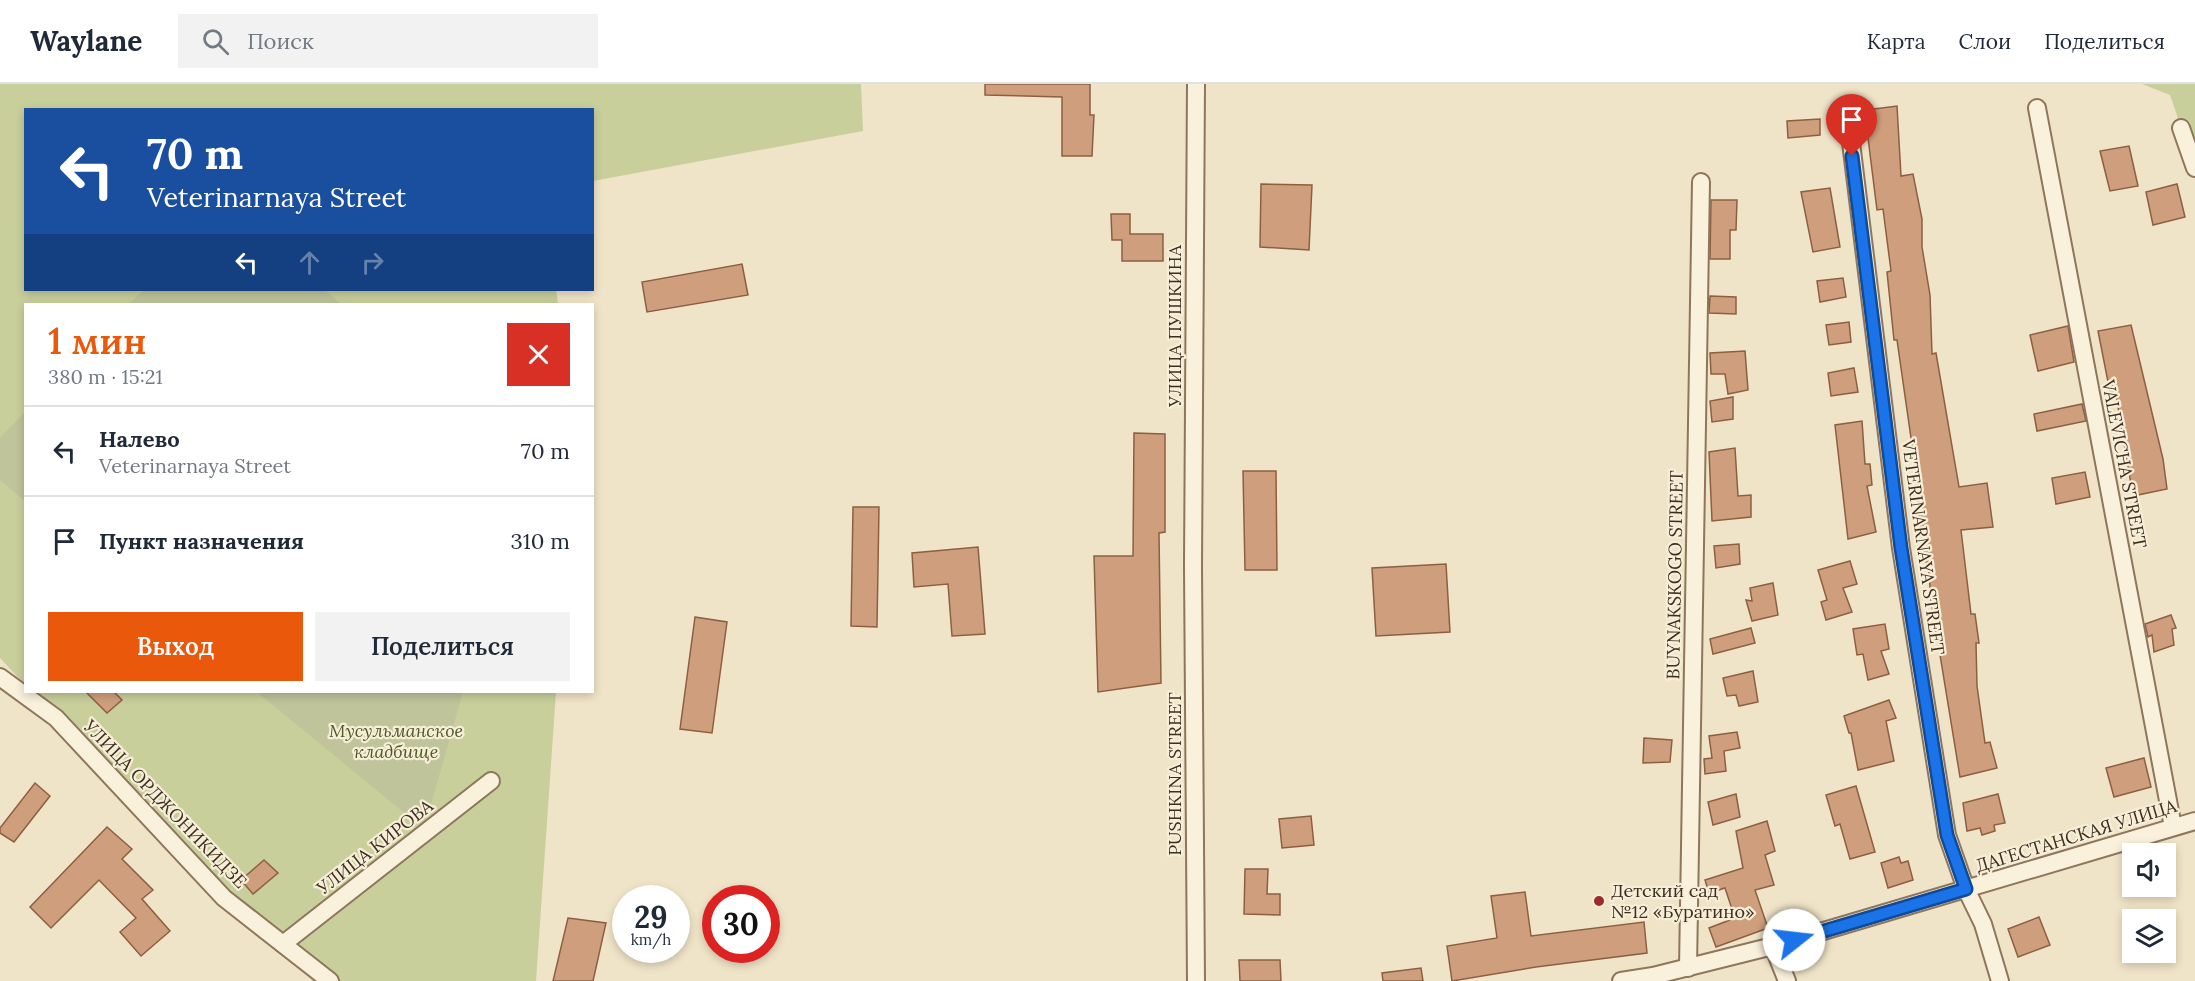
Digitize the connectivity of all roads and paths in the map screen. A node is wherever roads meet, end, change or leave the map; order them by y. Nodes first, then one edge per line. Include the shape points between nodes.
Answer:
1 (1196, 84) edge
2 (2037, 108) dead end
3 (1847, 110) dead end
4 (2181, 128) dead end
5 (2195, 168) edge
6 (1701, 182) dead end
7 (0, 677) edge
8 (491, 781) dead end
9 (2195, 821) edge
10 (2173, 827) junction
11 (1966, 889) junction
12 (283, 944) junction
13 (1773, 946) junction
14 (1688, 968) junction
15 (1653, 979) edge
16 (330, 981) edge
17 (1196, 981) edge
18 (1621, 981) edge
19 (1787, 981) edge
20 (2000, 981) edge

1 - 17 street, PUSHKINA STREET
2 - 10 street, VALEVICHA STREET
3 - 11 street, VETERINARNAYA STREET via 1901,548 1947,835
4 - 5 street
6 - 14 street, BUYNAKSKOGO STREET
7 - 12 street, УЛИЦА ОРДЖОНИКИДЗЕ via 56,718 224,898
8 - 12 street, УЛИЦА КИРОВА
9 - 10 street, ДАГЕСТАНСКАЯ УЛИЦА
10 - 11 street, ДАГЕСТАНСКАЯ УЛИЦА
11 - 13 street, ДАГЕСТАНСКАЯ УЛИЦА
11 - 20 street, VETERINARNAYA STREET via 1983,924
12 - 16 street, УЛИЦА ОРДЖОНИКИДЗЕ
13 - 14 street, ДАГЕСТАНСКАЯ УЛИЦА
13 - 19 street
14 - 15 street, ДАГЕСТАНСКАЯ УЛИЦА
15 - 18 street, ДАГЕСТАНСКАЯ УЛИЦА

